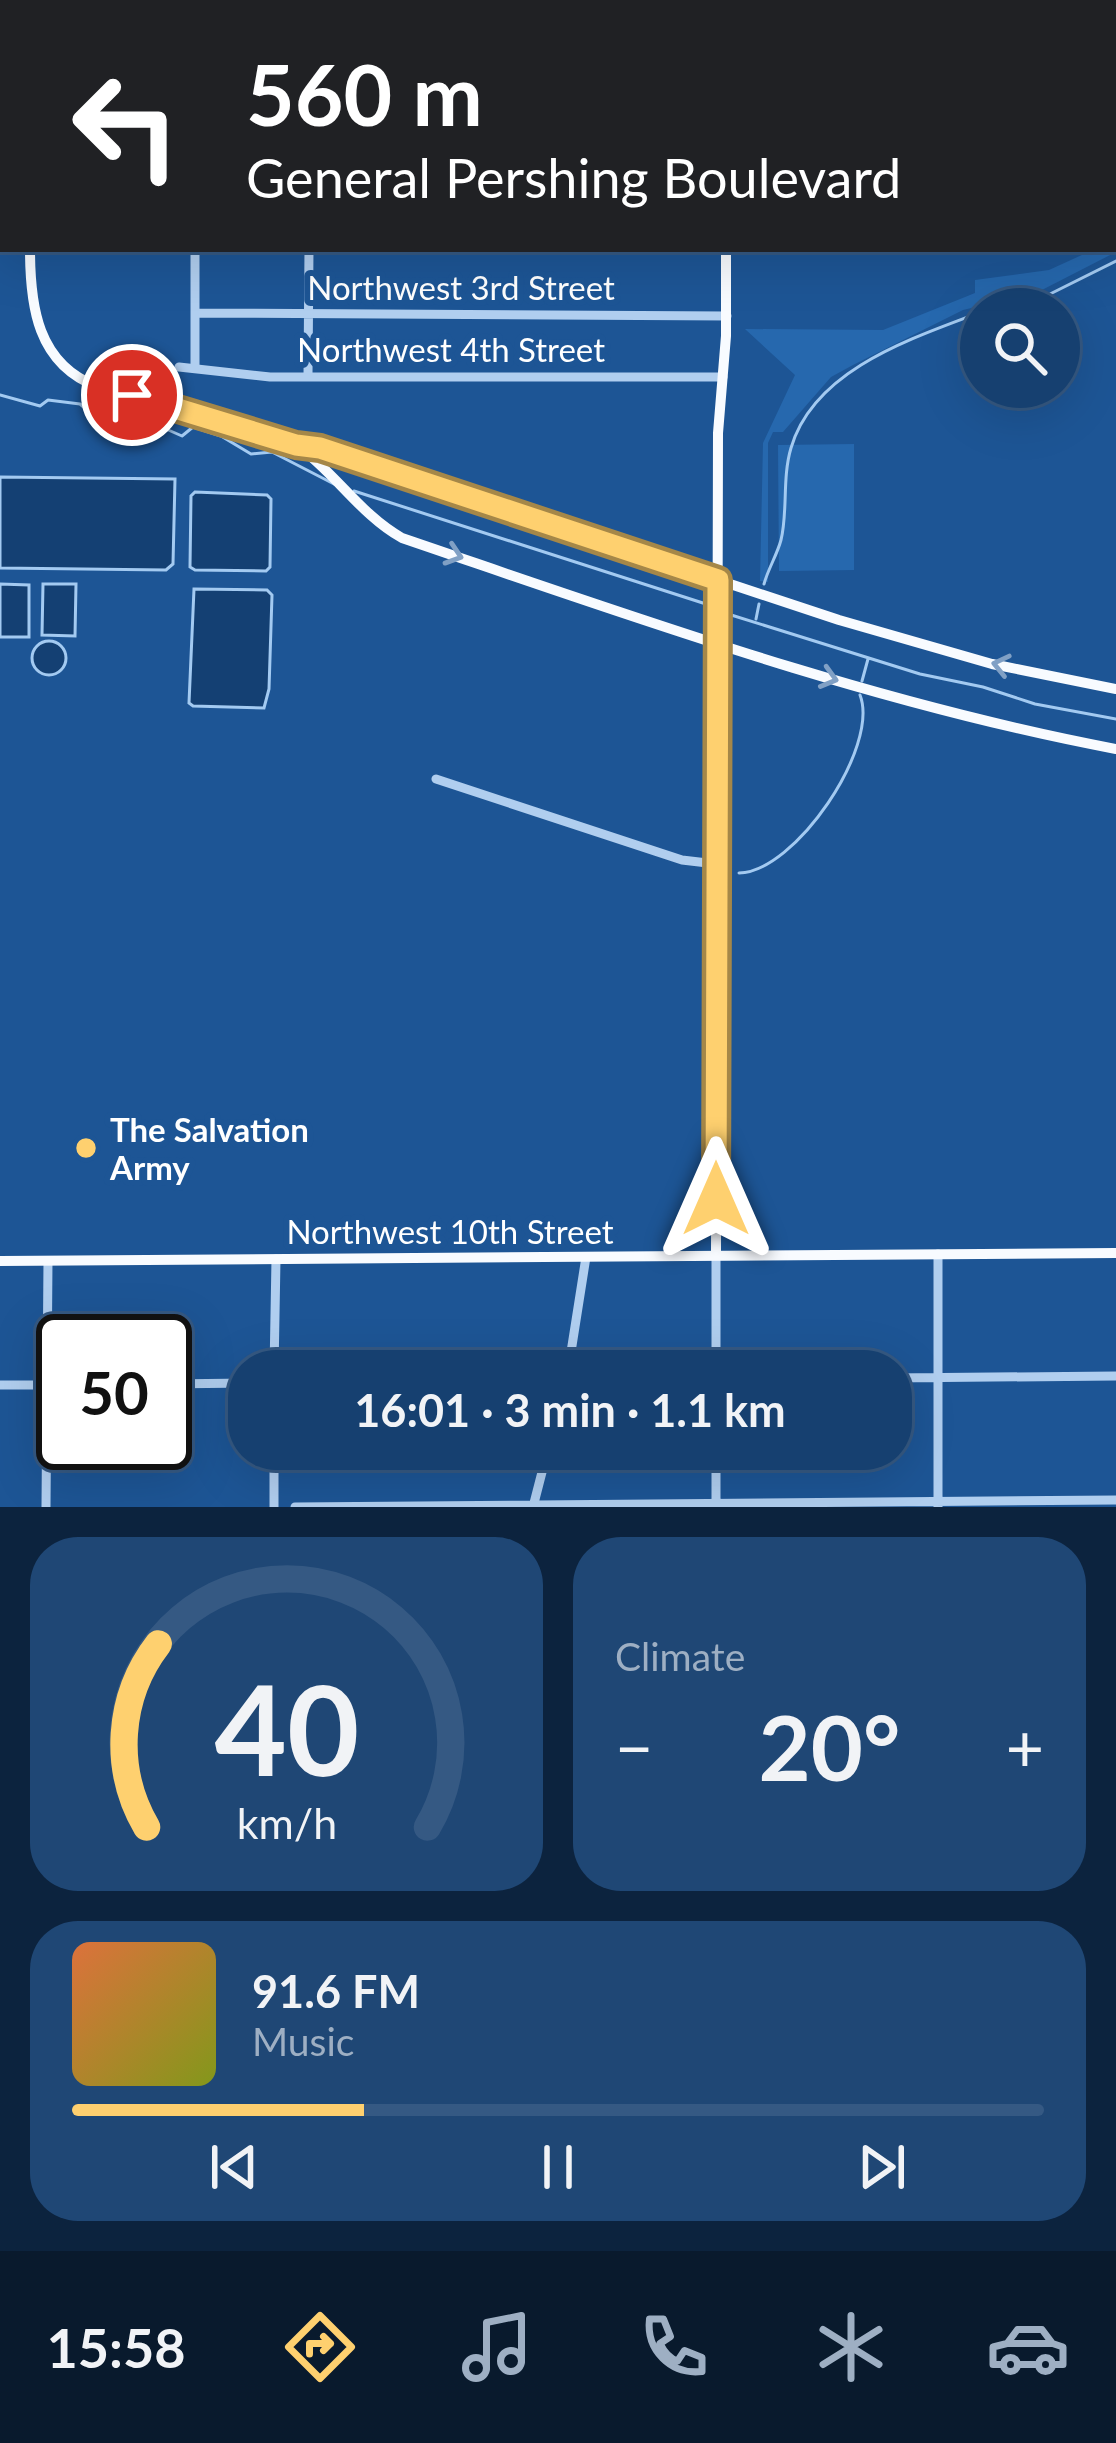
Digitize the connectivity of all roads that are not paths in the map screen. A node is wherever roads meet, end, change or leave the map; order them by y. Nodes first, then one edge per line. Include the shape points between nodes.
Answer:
1 (30, 252) edge
2 (195, 252) edge
3 (309, 252) edge
4 (727, 252) edge
5 (195, 313) junction
6 (309, 314) junction
7 (727, 316) junction
8 (726, 336) junction
9 (743, 337) dead end
10 (179, 367) dead end
11 (195, 367) junction
12 (308, 376) junction
13 (723, 377) junction
14 (296, 445) junction
15 (357, 460) junction
16 (339, 481) junction
17 (718, 580) junction
18 (718, 642) junction
19 (1116, 688) edge
20 (1116, 749) edge
21 (436, 779) dead end
22 (716, 864) junction
23 (1116, 1253) edge
24 (938, 1254) junction
25 (716, 1256) junction
26 (586, 1257) junction
27 (276, 1259) junction
28 (0, 1261) edge
29 (47, 1261) junction
30 (47, 1314) edge
31 (274, 1350) edge
32 (571, 1350) edge
33 (716, 1350) edge
34 (1116, 1376) edge
35 (912, 1378) edge
36 (938, 1378) junction
37 (228, 1383) edge
38 (192, 1384) edge
39 (0, 1385) edge
40 (36, 1385) edge
41 (46, 1470) edge
42 (274, 1470) edge
43 (542, 1470) edge
44 (716, 1470) edge
45 (1116, 1500) edge
46 (938, 1504) edge
47 (716, 1505) edge
48 (533, 1506) edge
49 (46, 1507) edge
50 (274, 1507) edge
51 (295, 1507) edge

1 - 14 main road via 37,325 77,376
2 - 5 street
3 - 6 street
4 - 7 main road
5 - 6 street, Northwest 3rd Street
5 - 11 street
6 - 7 street, Northwest 3rd Street
6 - 12 street
7 - 8 main road
8 - 9 street
8 - 13 main road
10 - 11 street, Northwest 4th Street
11 - 12 street, Northwest 4th Street
12 - 13 street, Northwest 4th Street
13 - 17 main road
14 - 15 main road
14 - 16 main road
15 - 16 main road
15 - 17 main road
16 -> 18 main road via 402,538
17 - 18 main road
19 -> 17 main road via 992,664
18 -> 20 main road via 976,721
18 - 22 main road
21 - 22 street via 682,860
22 - 25 main road
23 - 24 main road, Northwest 10th Street
24 - 25 main road, Northwest 10th Street
24 - 36 street
25 - 26 main road, Northwest 10th Street
25 - 33 street
26 - 27 main road, Northwest 10th Street
26 - 32 street
27 - 29 main road, Northwest 10th Street
27 - 31 street
28 - 29 main road, Northwest 10th Street
29 - 30 street
34 - 36 street
35 - 36 street
36 - 46 street
37 - 38 street
39 - 40 street
41 - 49 street
42 - 50 street
43 - 48 street
44 - 47 street
45 - 46 street
46 - 47 street
47 - 48 street
48 - 51 street

